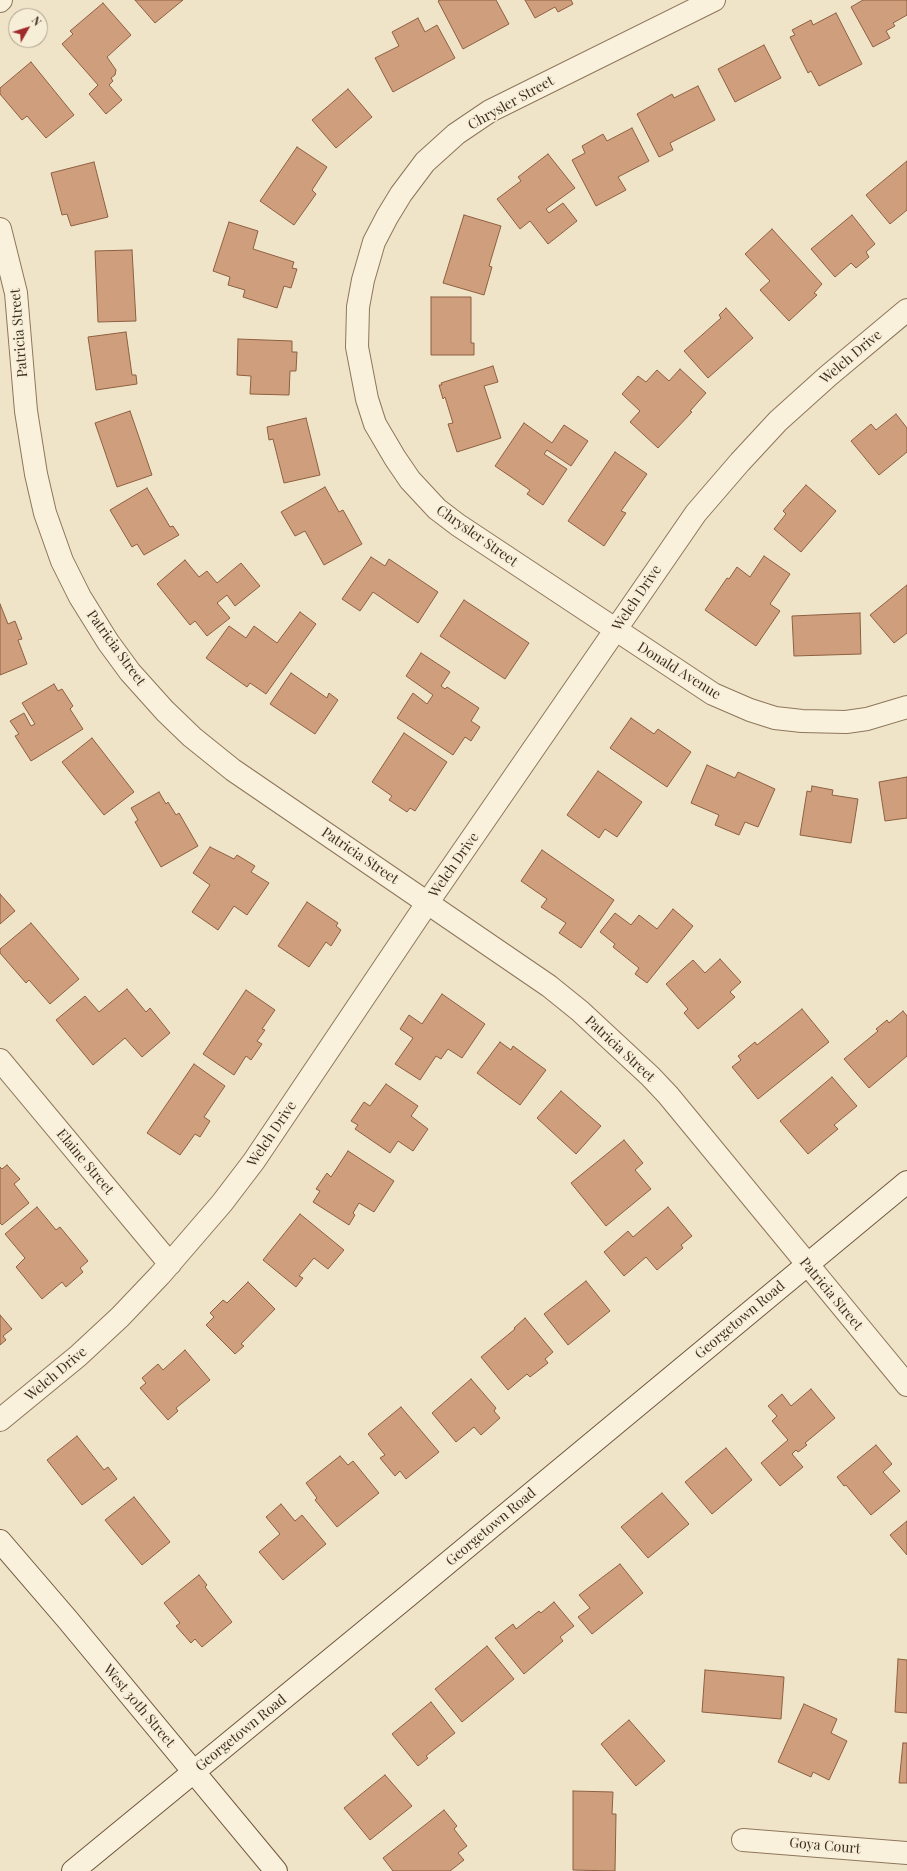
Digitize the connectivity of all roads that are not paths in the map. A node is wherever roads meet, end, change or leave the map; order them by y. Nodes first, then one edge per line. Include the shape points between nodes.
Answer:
1 (714, 0) edge
2 (0, 229) edge
3 (907, 310) edge
4 (616, 630) junction
5 (907, 707) edge
6 (428, 902) junction
7 (0, 1060) edge
8 (907, 1182) edge
9 (170, 1264) junction
10 (806, 1265) junction
11 (907, 1385) edge
12 (0, 1420) edge
13 (0, 1541) edge
14 (194, 1772) junction
15 (743, 1840) dead end
16 (907, 1853) edge
17 (73, 1871) edge
18 (276, 1871) edge

1 - 4 street, Chrysler Street via 490,111 445,143 425,162 387,217 374,242 358,307 357,347 366,399 375,424 410,480 437,509 458,525
2 - 6 street, Patricia Street via 16,293 24,397 38,487 62,561 100,630 147,692 192,737 233,770
3 - 4 street, Welch Drive via 798,403 740,462 672,547
4 - 5 street, Donald Avenue via 713,694 775,718 846,722 868,719
4 - 6 street, Welch Drive
6 - 9 street, Welch Drive via 254,1161
6 - 10 street, Patricia Street via 554,990 650,1076
7 - 9 street, Elaine Street
8 - 10 street, Georgetown Road
9 - 12 street, Welch Drive via 120,1317 78,1356
10 - 11 street, Patricia Street
10 - 14 street, Georgetown Road
13 - 14 street, West 30th Street
14 - 17 street, Georgetown Road
14 - 18 street, West 30th Street
15 - 16 street, Goya Court

